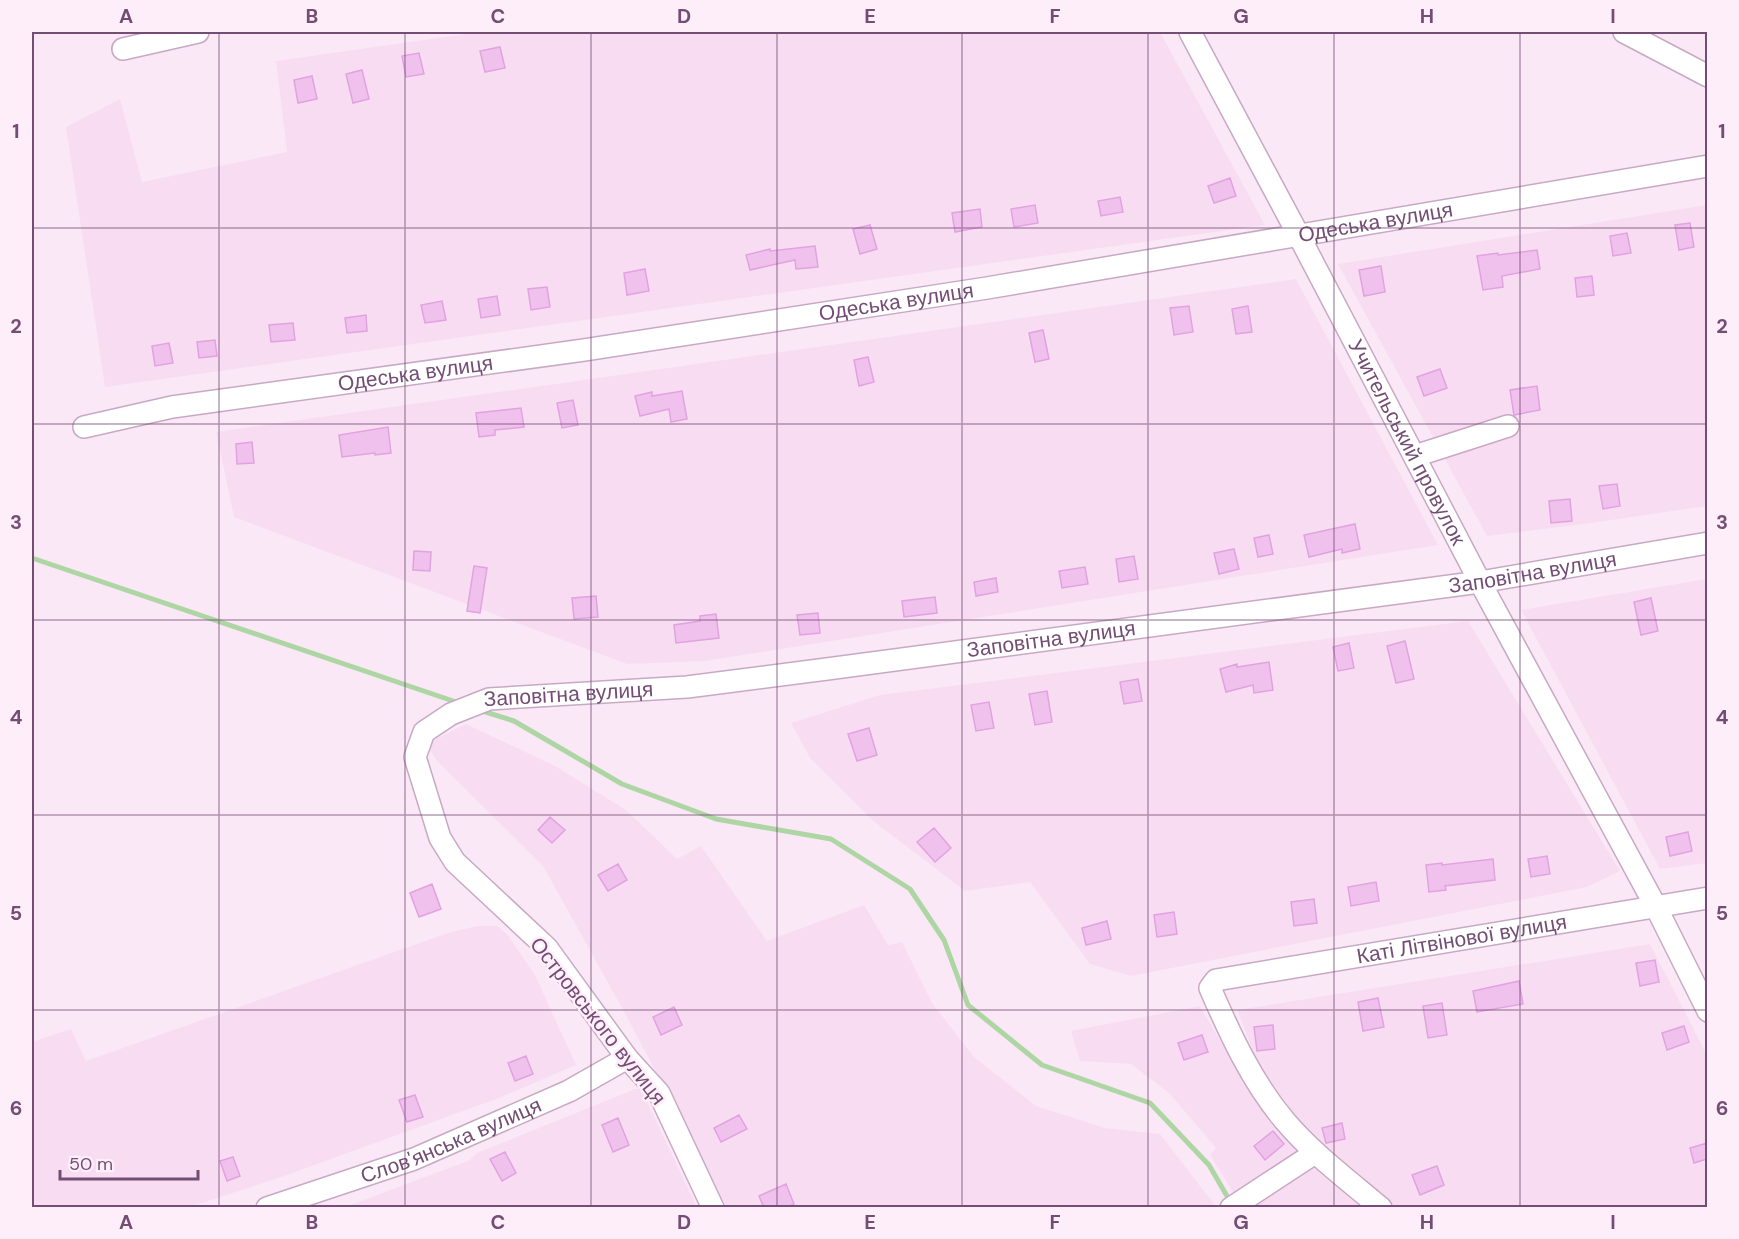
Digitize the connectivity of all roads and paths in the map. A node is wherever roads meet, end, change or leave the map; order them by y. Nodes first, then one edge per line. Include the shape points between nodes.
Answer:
1 (198, 32) edge
2 (1190, 32) edge
3 (1624, 32) edge
4 (123, 49) dead end
5 (1707, 76) edge
6 (1707, 166) edge
7 (1299, 236) junction
8 (1508, 426) dead end
9 (84, 427) dead end
10 (1414, 456) junction
11 (1707, 543) edge
12 (1479, 582) junction
13 (415, 757) joint
14 (1707, 898) edge
15 (1656, 908) junction
16 (1707, 1011) edge
17 (627, 1058) junction
18 (1315, 1153) junction
19 (267, 1208) edge
20 (712, 1208) edge
21 (1230, 1208) edge
22 (1381, 1208) edge

1 - 4 street
2 - 7 street, Учительський провулок
3 - 5 street
6 - 7 street, Одеська вулиця
7 - 9 street, Одеська вулиця via 643,341 172,407
7 - 10 street, Учительський провулок
8 - 10 street
10 - 12 street, Учительський провулок
11 - 12 street, Заповітна вулиця
12 - 13 street, Заповітна вулиця via 698,685 489,699 451,714 424,732
12 - 15 street, Учительський провулок
13 - 17 street, Островського вулиця via 440,838 455,862 547,948
14 - 15 street, Каті Літвінової вулиця
15 - 16 street, Учительський провулок
15 - 18 street, Каті Літвінової вулиця via 1216,980 1210,988 1259,1086
17 - 19 street, Слов'янська вулиця via 569,1091 414,1159
17 - 20 street, Островського вулиця via 659,1094
18 - 21 street
18 - 22 street

